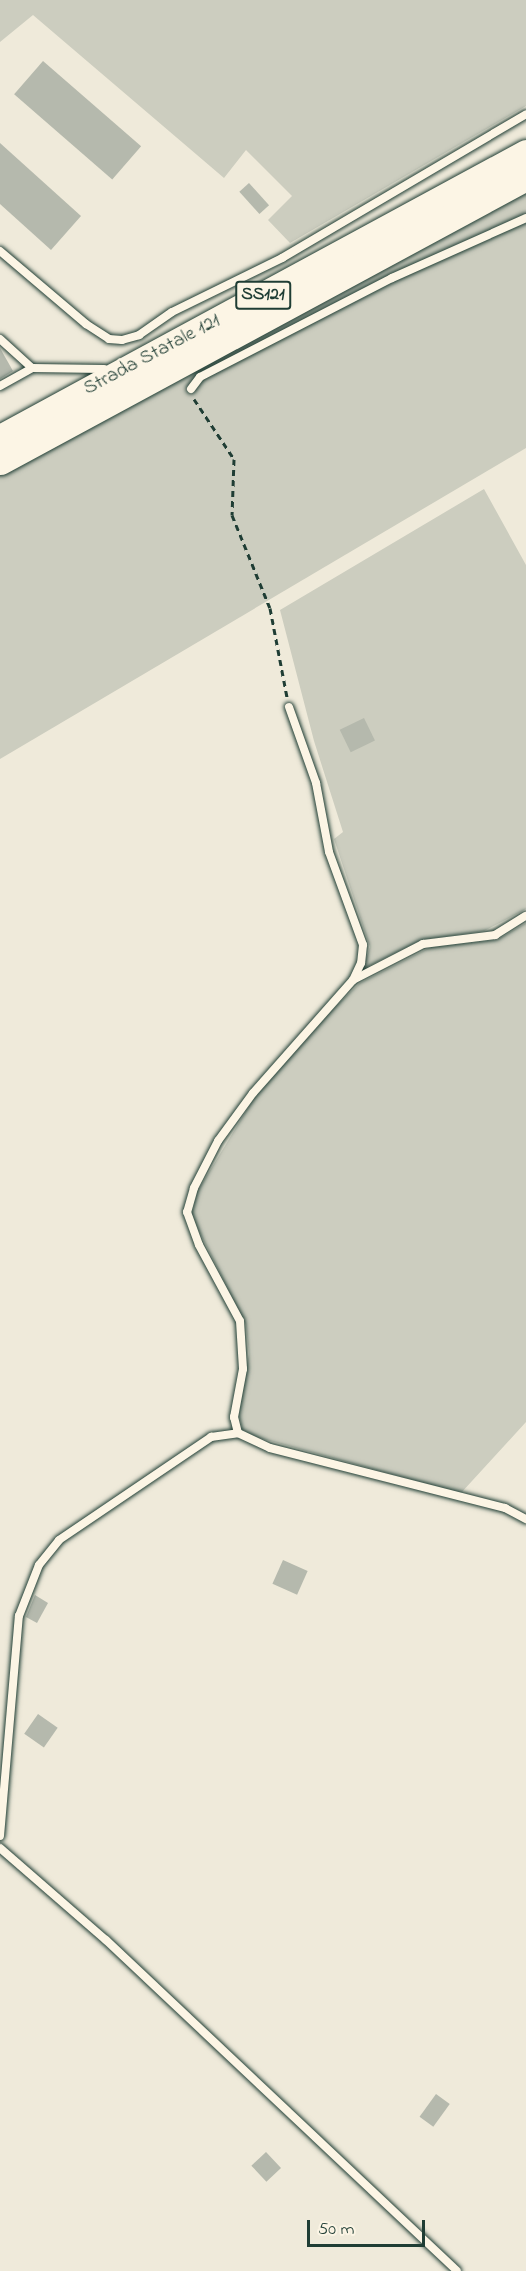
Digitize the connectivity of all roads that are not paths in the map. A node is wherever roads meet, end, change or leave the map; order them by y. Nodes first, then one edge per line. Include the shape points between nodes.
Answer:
1 (526, 114) edge
2 (526, 153) edge
3 (526, 177) edge
4 (526, 218) edge
5 (0, 251) edge
6 (310, 270) junction
7 (0, 339) edge
8 (32, 368) junction
9 (0, 386) edge
10 (191, 389) road end
11 (0, 438) edge
12 (0, 461) edge
13 (289, 707) road end
14 (526, 916) edge
15 (352, 980) junction
16 (238, 1433) junction
17 (526, 1519) edge
18 (0, 1836) edge
19 (0, 1848) edge
20 (457, 2271) edge

1 - 5 lane via 282,258 172,312 139,335 122,340 109,339 86,324
2 - 6 main road, Strada Statale 121 / SS121
3 - 12 main road, Strada Statale 121 / SS121
4 - 10 lane via 392,278 200,377
6 - 8 lane via 260,288 113,366 97,371
6 - 11 main road, Strada Statale 121 / SS121
7 - 8 lane
8 - 9 lane
13 - 15 lane via 316,783 329,852 363,945 362,963
14 - 15 lane via 495,935 423,944
15 - 16 lane via 252,1093 218,1141 194,1188 187,1212 199,1245 240,1321 243,1369 234,1417
16 - 17 lane via 270,1448 505,1508
16 - 18 lane via 211,1437 59,1540 39,1565 19,1616
19 - 20 lane via 106,1940

